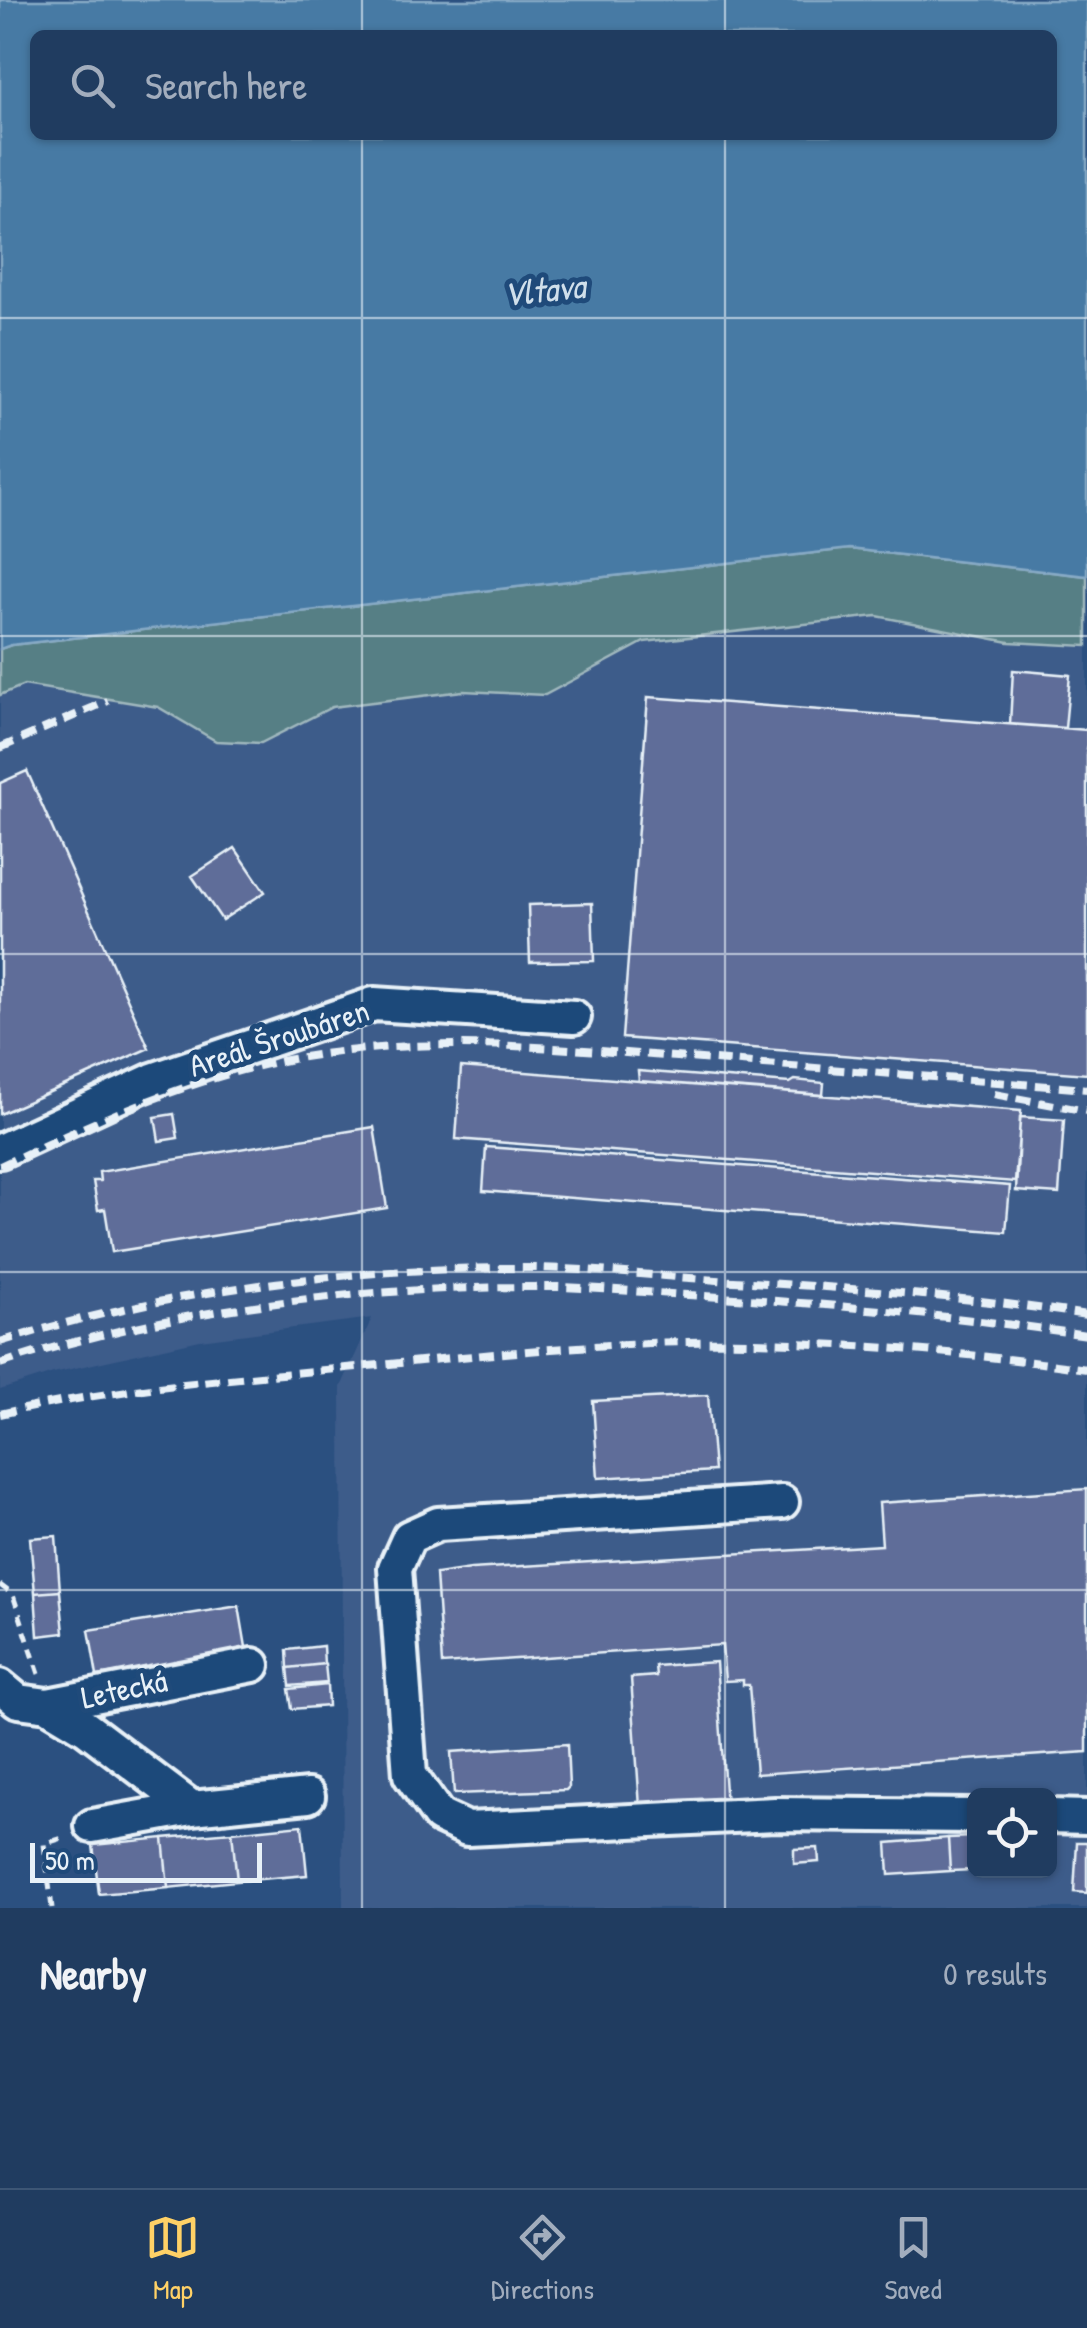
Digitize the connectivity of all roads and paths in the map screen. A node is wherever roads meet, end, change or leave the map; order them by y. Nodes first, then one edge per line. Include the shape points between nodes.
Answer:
1 (574, 1017) dead end
2 (0, 1151) edge
3 (782, 1502) dead end
4 (0, 1585) edge
5 (253, 1665) dead end
6 (0, 1686) edge
7 (48, 1706) junction
8 (308, 1796) dead end
9 (192, 1808) junction
10 (967, 1816) edge
11 (1057, 1816) edge
12 (1087, 1817) edge
13 (92, 1826) dead end
14 (44, 1844) dead end
15 (35, 1847) dead end
16 (48, 1862) dead end
17 (52, 1908) edge

1 - 2 lane, Areál Šroubáren via 374,1004 154,1080
3 - 10 lane via 438,1524 409,1537 395,1568 410,1776 439,1816 467,1829 775,1814
4 - 7 path via 13,1595
5 - 7 lane, Letecká
6 - 7 lane, Letecká via 18,1701
7 - 9 lane
8 - 9 lane
9 - 13 lane
11 - 12 lane
14 - 15 path
16 - 17 path

